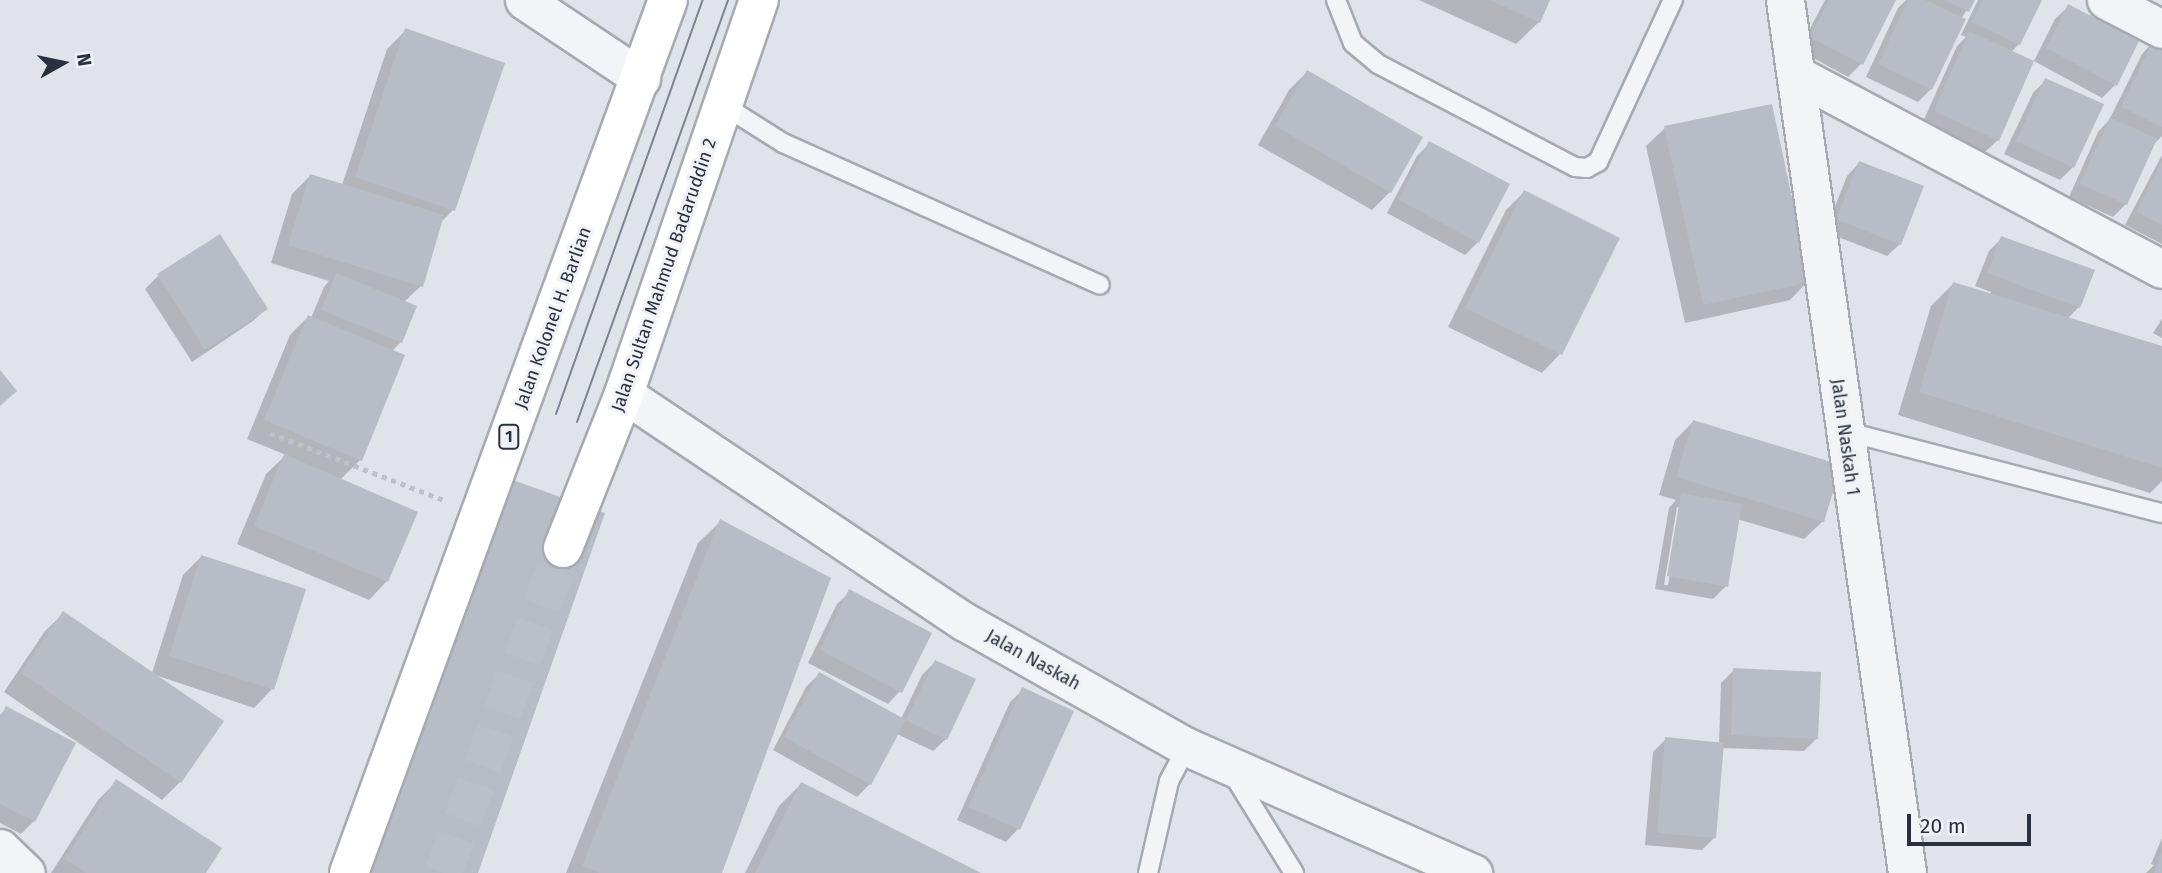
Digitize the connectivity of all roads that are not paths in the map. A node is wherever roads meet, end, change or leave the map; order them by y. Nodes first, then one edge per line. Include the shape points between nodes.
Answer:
1 (524, 0) edge
2 (668, 0) edge
3 (759, 0) edge
4 (1336, 0) edge
5 (1673, 0) edge
6 (1785, 0) edge
7 (2106, 0) edge
8 (2162, 29) edge
9 (1797, 75) junction
10 (641, 78) junction
11 (723, 105) junction
12 (2162, 269) edge
13 (1100, 285) dead end
14 (624, 394) junction
15 (1844, 431) junction
16 (2162, 513) edge
17 (563, 548) tunnel mouth
18 (1187, 747) junction
19 (1226, 762) junction
20 (0, 848) edge
21 (26, 873) edge
22 (349, 873) edge
23 (1148, 873) edge
24 (1294, 873) edge
25 (1473, 873) edge
26 (1907, 873) edge

1 - 10 street
2 - 10 highway, Jalan Kolonel H. Barlian / 1
3 - 11 highway, Jalan Sultan Mahmud Badaruddin 2
4 - 5 lane via 1353,43 1378,64 1575,167 1587,168 1598,162
6 - 9 street, Jalan Naskah 1
7 - 8 street
9 - 12 street
9 - 15 street, Jalan Naskah 1
10 - 22 highway, Jalan Kolonel H. Barlian / 1
11 - 13 lane via 783,143
11 - 14 highway, Jalan Sultan Mahmud Badaruddin 2
14 - 17 highway, Jalan Sultan Mahmud Badaruddin 2
14 - 18 street, Jalan Naskah via 965,622
15 - 16 lane
15 - 26 street, Jalan Naskah 1
18 - 19 street, Jalan Naskah
18 - 23 lane via 1168,781
19 - 24 lane
19 - 25 street, Jalan Naskah
20 - 21 street

